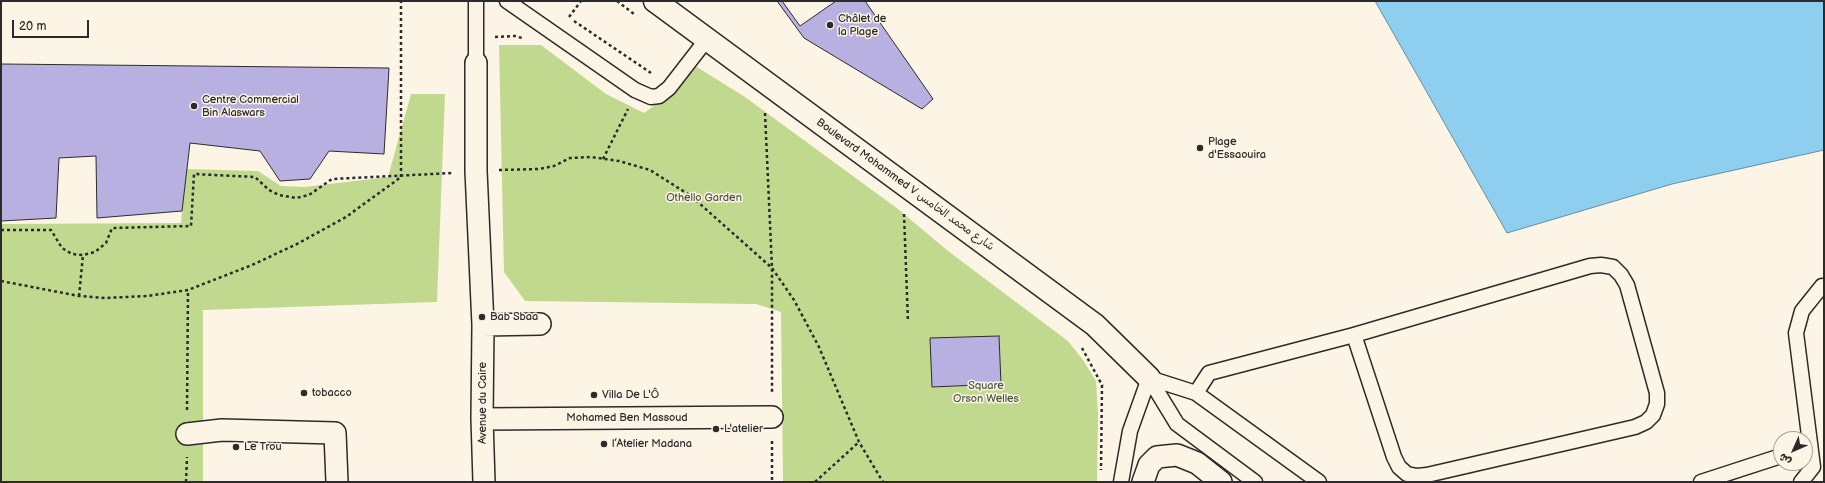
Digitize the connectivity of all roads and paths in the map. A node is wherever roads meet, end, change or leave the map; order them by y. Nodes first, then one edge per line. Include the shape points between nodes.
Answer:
1 (401, 1) edge
2 (476, 1) edge
3 (507, 1) edge
4 (580, 1) edge
5 (655, 1) edge
6 (563, 13) dead end
7 (569, 17) junction
8 (707, 39) junction
9 (528, 40) dead end
10 (494, 44) dead end
11 (476, 63) joint
12 (658, 78) dead end
13 (778, 92) junction
14 (622, 104) dead end
15 (603, 159) junction
16 (476, 171) junction
17 (401, 177) junction
18 (904, 210) dead end
19 (1, 230) edge
20 (83, 255) junction
21 (772, 268) junction
22 (1, 281) edge
23 (1824, 286) edge
24 (188, 290) junction
25 (79, 296) junction
26 (482, 321) junction
27 (908, 322) dead end
28 (540, 324) dead end
29 (1354, 335) junction
30 (1079, 344) dead end
31 (1149, 378) junction
32 (1196, 393) junction
33 (772, 417) junction
34 (482, 419) junction
35 (1804, 431) edge
36 (187, 434) junction
37 (859, 442) junction
38 (1773, 459) edge
39 (1101, 471) dead end
40 (1805, 471) edge
41 (186, 482) edge
42 (337, 482) edge
43 (484, 482) edge
44 (772, 482) edge
45 (815, 482) edge
46 (883, 482) edge
47 (1121, 482) edge
48 (1143, 482) edge
49 (1221, 482) edge
50 (1255, 482) edge
51 (1319, 482) edge
52 (1701, 482) edge
53 (1801, 482) edge

1 - 17 path
2 - 11 lane
3 - 8 lane via 635,90 651,97 659,96 669,88
4 - 7 path
5 - 8 street, Boulevard Mohammed V شارع محمد الخامس
6 - 7 path
7 - 12 path
8 - 13 street, Boulevard Mohammed V شارع محمد الخامس
9 - 10 path via 515,36 493,37
11 - 16 street, Avenue du Caire
13 - 21 path via 765,108
13 - 31 street, Boulevard Mohammed V شارع محمد الخامس via 1095,325
14 - 15 path via 628,109
15 - 16 path via 570,158 539,170
15 - 21 path via 619,160 650,170 684,192
16 - 17 path
16 - 26 street, Avenue du Caire
17 - 20 path via 332,179 309,195 296,198 269,190 255,177 194,174 191,226 112,228 106,243 95,252
17 - 24 path via 346,217 297,244
18 - 27 path
19 - 20 path via 51,230 62,248 72,254
20 - 25 path
21 - 33 path
21 - 37 path via 794,300 819,347
22 - 25 path
23 - 35 lane via 1802,311 1796,333
24 - 25 path via 147,296
24 - 36 path
26 - 28 street
26 - 34 street, Avenue du Caire
29 - 29 lane via 1601,264 1613,267 1627,285 1657,393 1657,404 1653,415 1635,427 1417,476 1407,474 1399,467 1394,457
29 - 32 lane via 1209,373
30 - 39 path via 1092,363 1102,385
31 - 32 lane
31 - 47 lane via 1130,431
31 - 50 lane via 1176,424
32 - 51 lane
33 - 34 street, Mohamed Ben Massoud
33 - 44 path
34 - 43 street, Avenue du Caire
36 - 41 path
36 - 42 street via 222,430 335,433
37 - 45 path
37 - 46 path
38 - 52 lane
40 - 53 lane
48 - 49 street via 1149,465 1157,457 1177,455 1197,463

